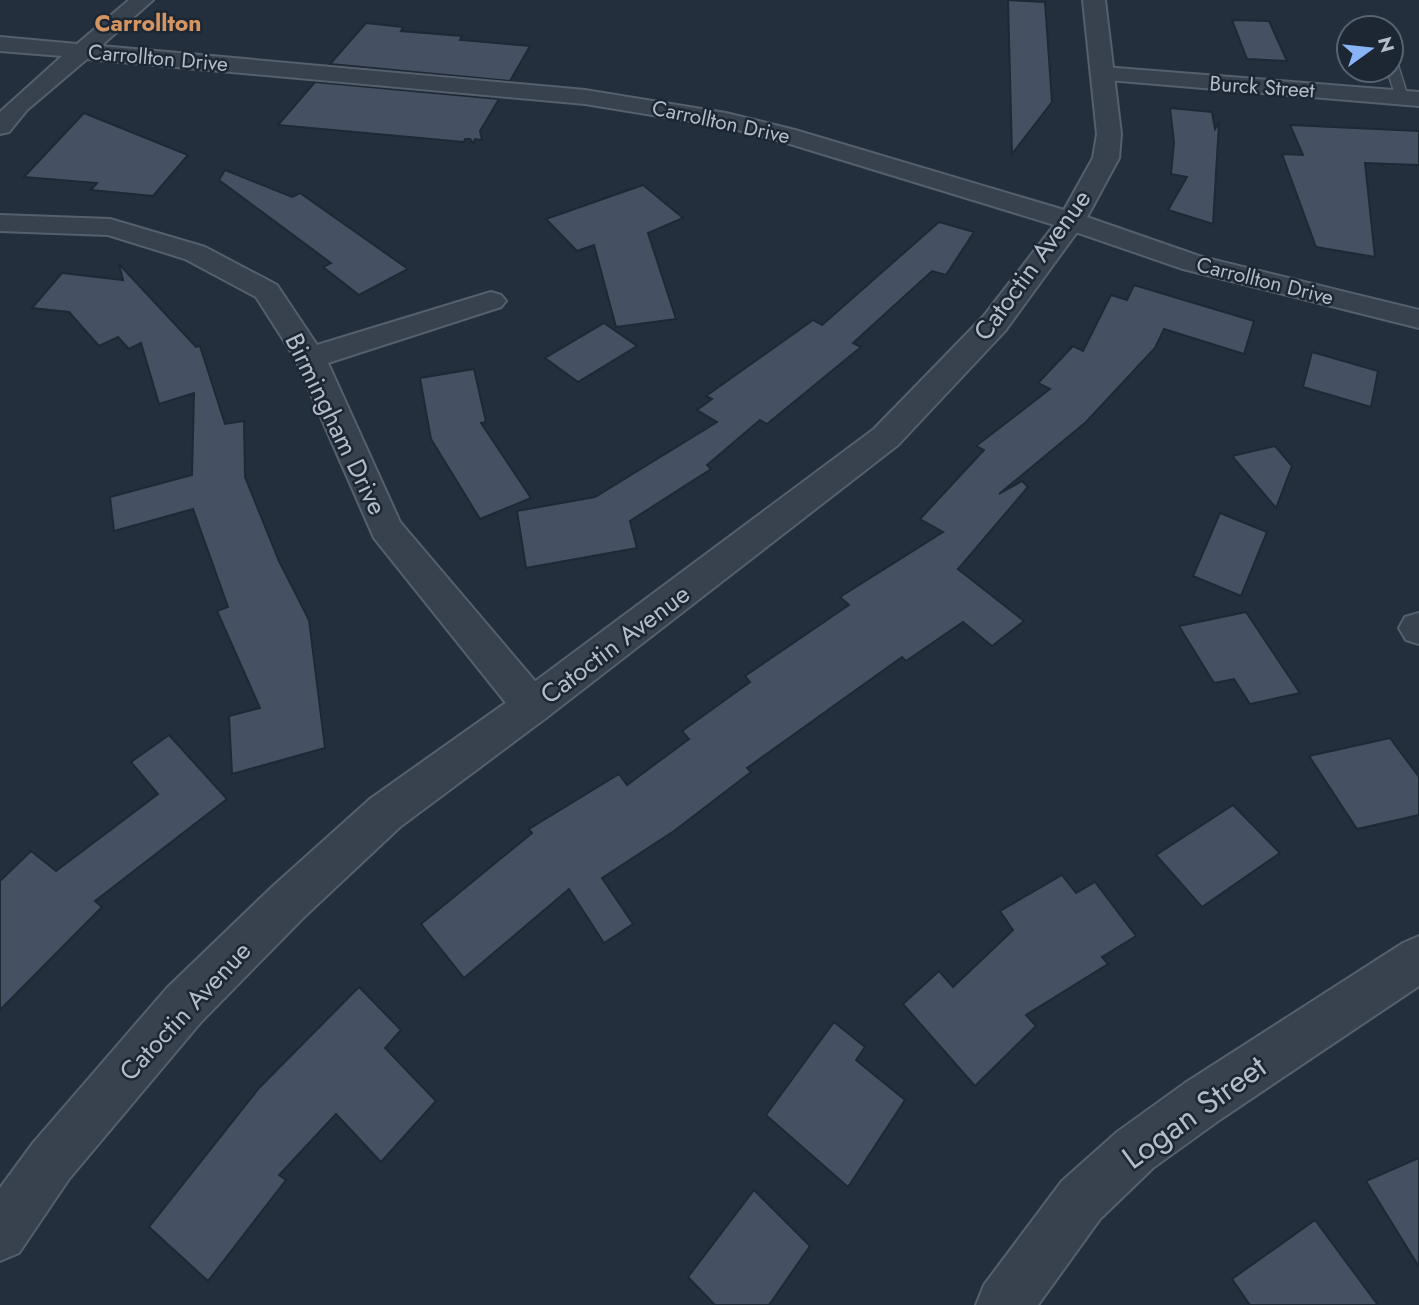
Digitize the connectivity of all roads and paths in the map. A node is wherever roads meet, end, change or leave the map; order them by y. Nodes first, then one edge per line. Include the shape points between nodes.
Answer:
1 (142, 0) edge
2 (1094, 0) edge
3 (0, 44) edge
4 (81, 52) junction
5 (1104, 75) junction
6 (1410, 98) edge
7 (0, 127) edge
8 (1071, 220) junction
9 (0, 223) edge
10 (491, 301) dead end
11 (1419, 319) edge
12 (310, 358) junction
13 (532, 706) junction
14 (1419, 958) edge
15 (0, 1234) edge
16 (1004, 1305) edge

1 - 4 street
2 - 5 street, Catoctin Avenue
3 - 4 street, Carrollton Drive
4 - 7 street
4 - 8 street, Carrollton Drive via 645,105 786,135
5 - 6 street, Burck Street
5 - 8 street, Catoctin Avenue via 1109,134 1106,158
8 - 11 street, Carrollton Drive via 1193,263
8 - 13 street, Catoctin Avenue via 994,324 886,437
9 - 12 street, Birmingham Drive via 110,227 195,253 267,292
10 - 12 street
12 - 13 street, Birmingham Drive via 386,529
13 - 15 street, Catoctin Avenue via 385,813 288,902 184,1006 51,1161
14 - 16 street, Logan Street via 1135,1150 1081,1200

